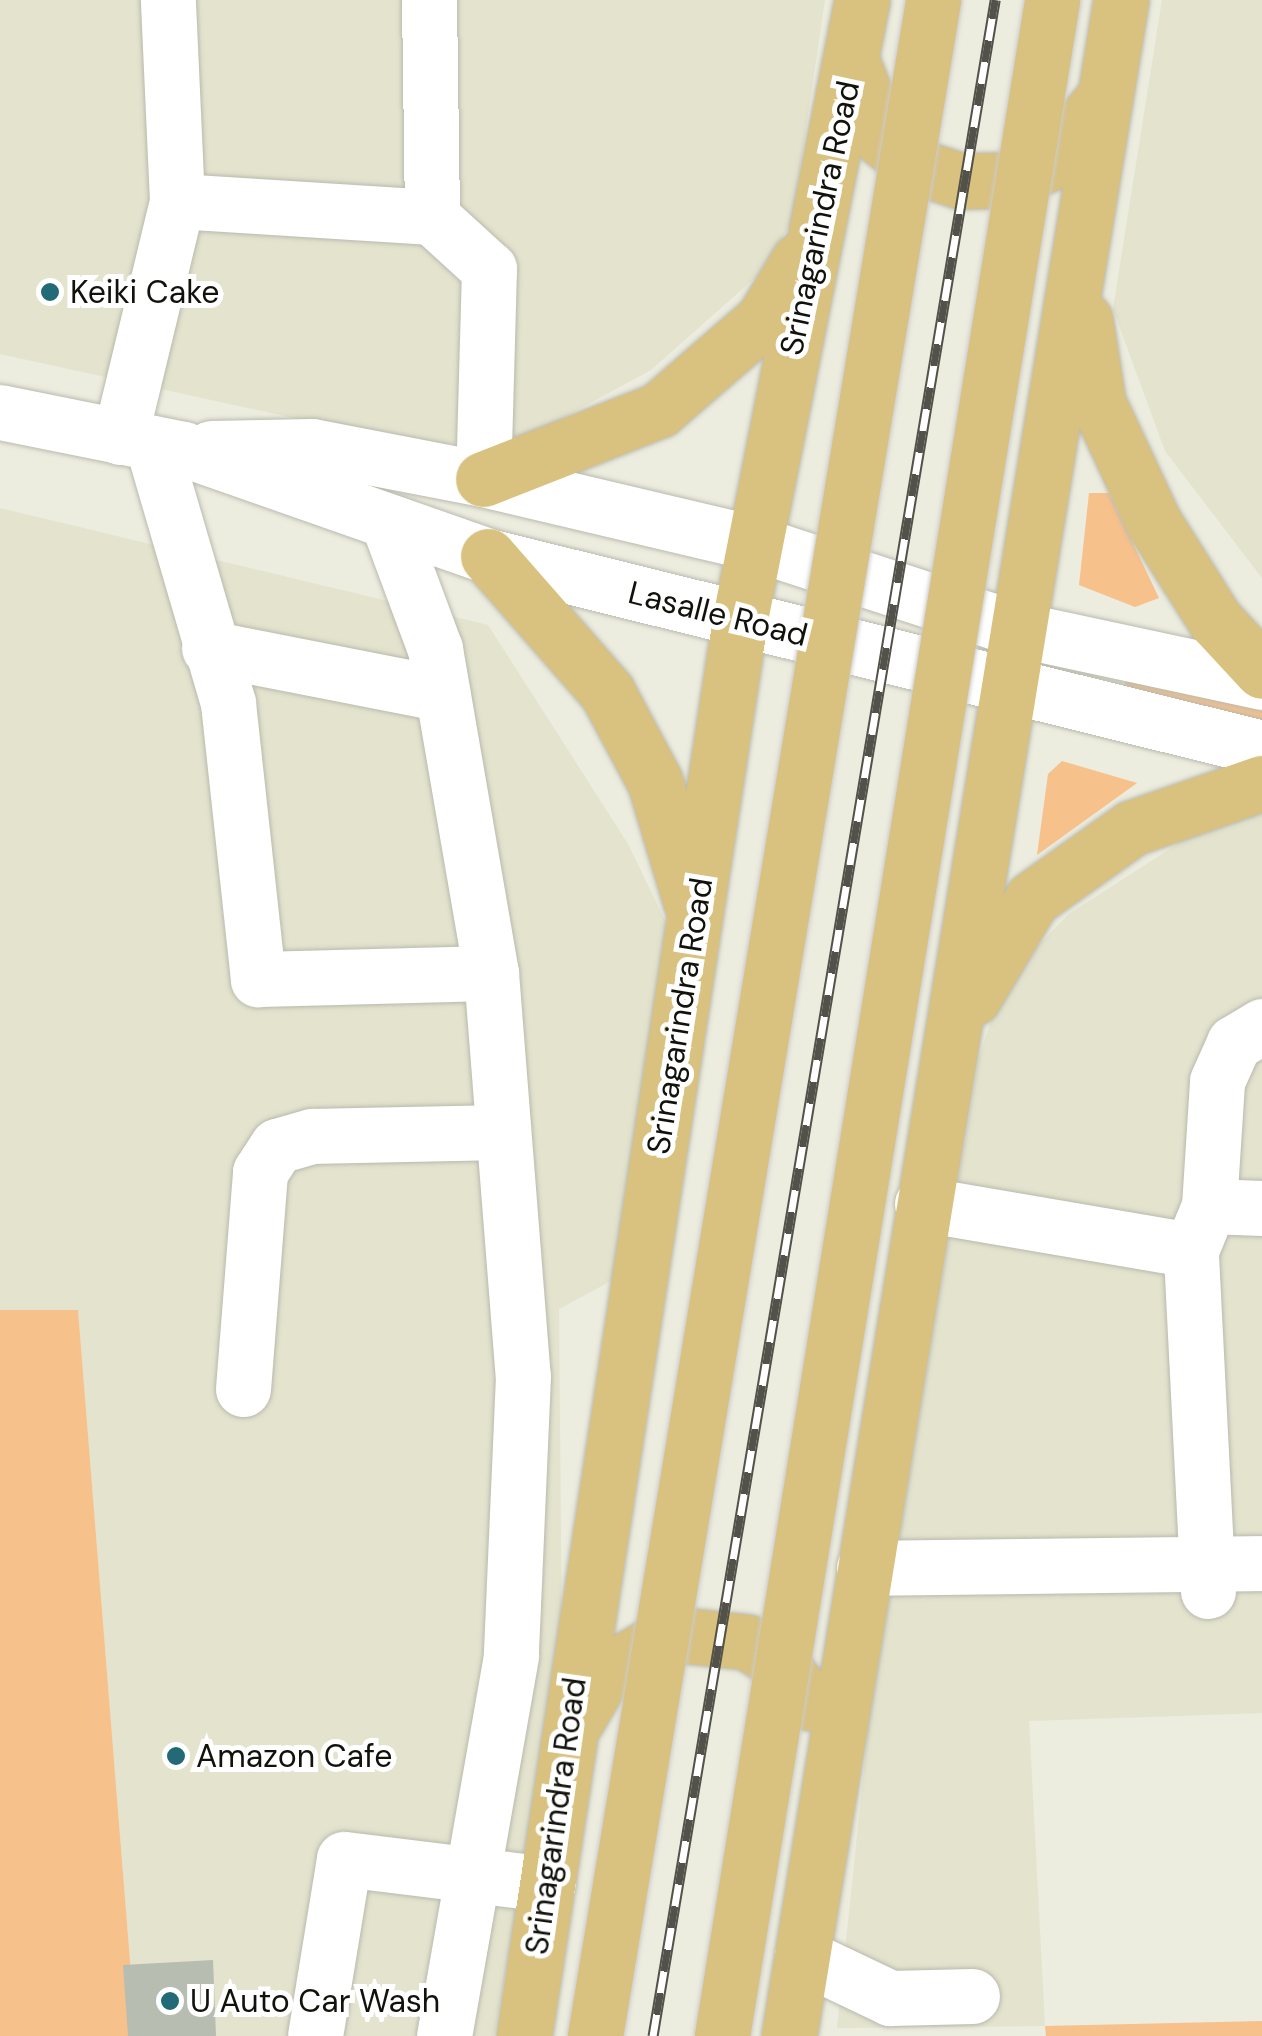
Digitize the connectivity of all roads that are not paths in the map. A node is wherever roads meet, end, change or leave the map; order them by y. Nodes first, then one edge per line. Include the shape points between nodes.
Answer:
1 (168, 0) edge
2 (428, 0) edge
3 (862, 0) edge
4 (933, 0) edge
5 (1052, 0) edge
6 (1121, 0) edge
7 (852, 62) junction
8 (1105, 96) junction
9 (177, 201) junction
10 (432, 217) junction
11 (816, 232) junction
12 (1077, 267) junction
13 (0, 412) edge
14 (151, 443) junction
15 (483, 479) junction
16 (390, 528) junction
17 (754, 543) junction
18 (488, 556) junction
19 (740, 619) junction
20 (1020, 630) junction
21 (209, 648) junction
22 (1262, 670) edge
23 (1262, 682) edge
24 (1012, 690) junction
25 (443, 694) junction
26 (1262, 748) edge
27 (1262, 783) edge
28 (696, 920) junction
29 (491, 973) junction
30 (1262, 1026) edge
31 (940, 1092) junction
32 (499, 1132) junction
33 (922, 1204) junction
34 (1221, 1222) edge
35 (244, 1389) dead end
36 (864, 1568) junction
37 (1227, 1573) edge
38 (503, 1696) junction
39 (569, 1723) junction
40 (832, 1766) junction
41 (470, 1871) junction
42 (547, 1884) junction
43 (802, 1956) junction
44 (972, 1996) dead end
45 (886, 2017) edge
46 (315, 2036) edge
47 (444, 2036) edge
48 (524, 2036) edge
49 (596, 2036) edge
50 (722, 2036) edge
51 (790, 2036) edge

1 - 9 street
2 - 10 street
3 - 7 main road, Srinagarindra Road
4 - 49 main road, bridge
5 - 50 main road, bridge
6 - 8 main road
7 - 8 main road via 882,140 918,167 961,182 1006,180 1048,164
7 - 11 main road, Srinagarindra Road
8 - 12 main road
9 - 10 street
9 - 14 street
10 - 15 street via 489,269
11 - 15 main road via 762,320 659,410
11 - 17 main road, Srinagarindra Road
12 - 20 main road
12 - 22 main road via 1098,404 1154,523 1215,620
13 - 14 street, Lasalle Road
14 - 15 street, Lasalle Road via 312,446
14 - 16 street, Lasalle Road
14 - 21 street
15 - 17 street, Lasalle Road
16 - 18 street, Lasalle Road
16 - 25 street
17 - 19 main road, Srinagarindra Road
17 - 20 street, Lasalle Road
18 - 19 street, Lasalle Road
18 - 28 main road via 607,692 655,782
19 - 24 street, Lasalle Road
19 - 28 main road, Srinagarindra Road
20 - 23 street, Lasalle Road
20 - 24 main road
21 - 25 street
21 - 29 street via 228,703 258,979
24 - 26 street, Lasalle Road
24 - 31 main road
25 - 29 street
27 - 31 main road via 1132,828 1032,899 983,968
28 - 39 main road, Srinagarindra Road
29 - 32 street
30 - 34 street via 1234,1043 1217,1081
31 - 33 main road
32 - 35 street via 313,1136 278,1146 260,1172
32 - 38 street via 523,1376
33 - 34 street
33 - 36 main road
34 - 37 street
36 - 37 street
36 - 40 main road
38 - 39 street
38 - 41 street
39 - 40 main road via 605,1672 635,1648 710,1632 780,1663 822,1727
39 - 42 main road, Srinagarindra Road
40 - 43 main road
41 - 42 street
41 - 46 street via 344,1859
41 - 47 street
42 - 48 main road, Srinagarindra Road
43 - 45 street
43 - 51 main road
44 - 45 street

